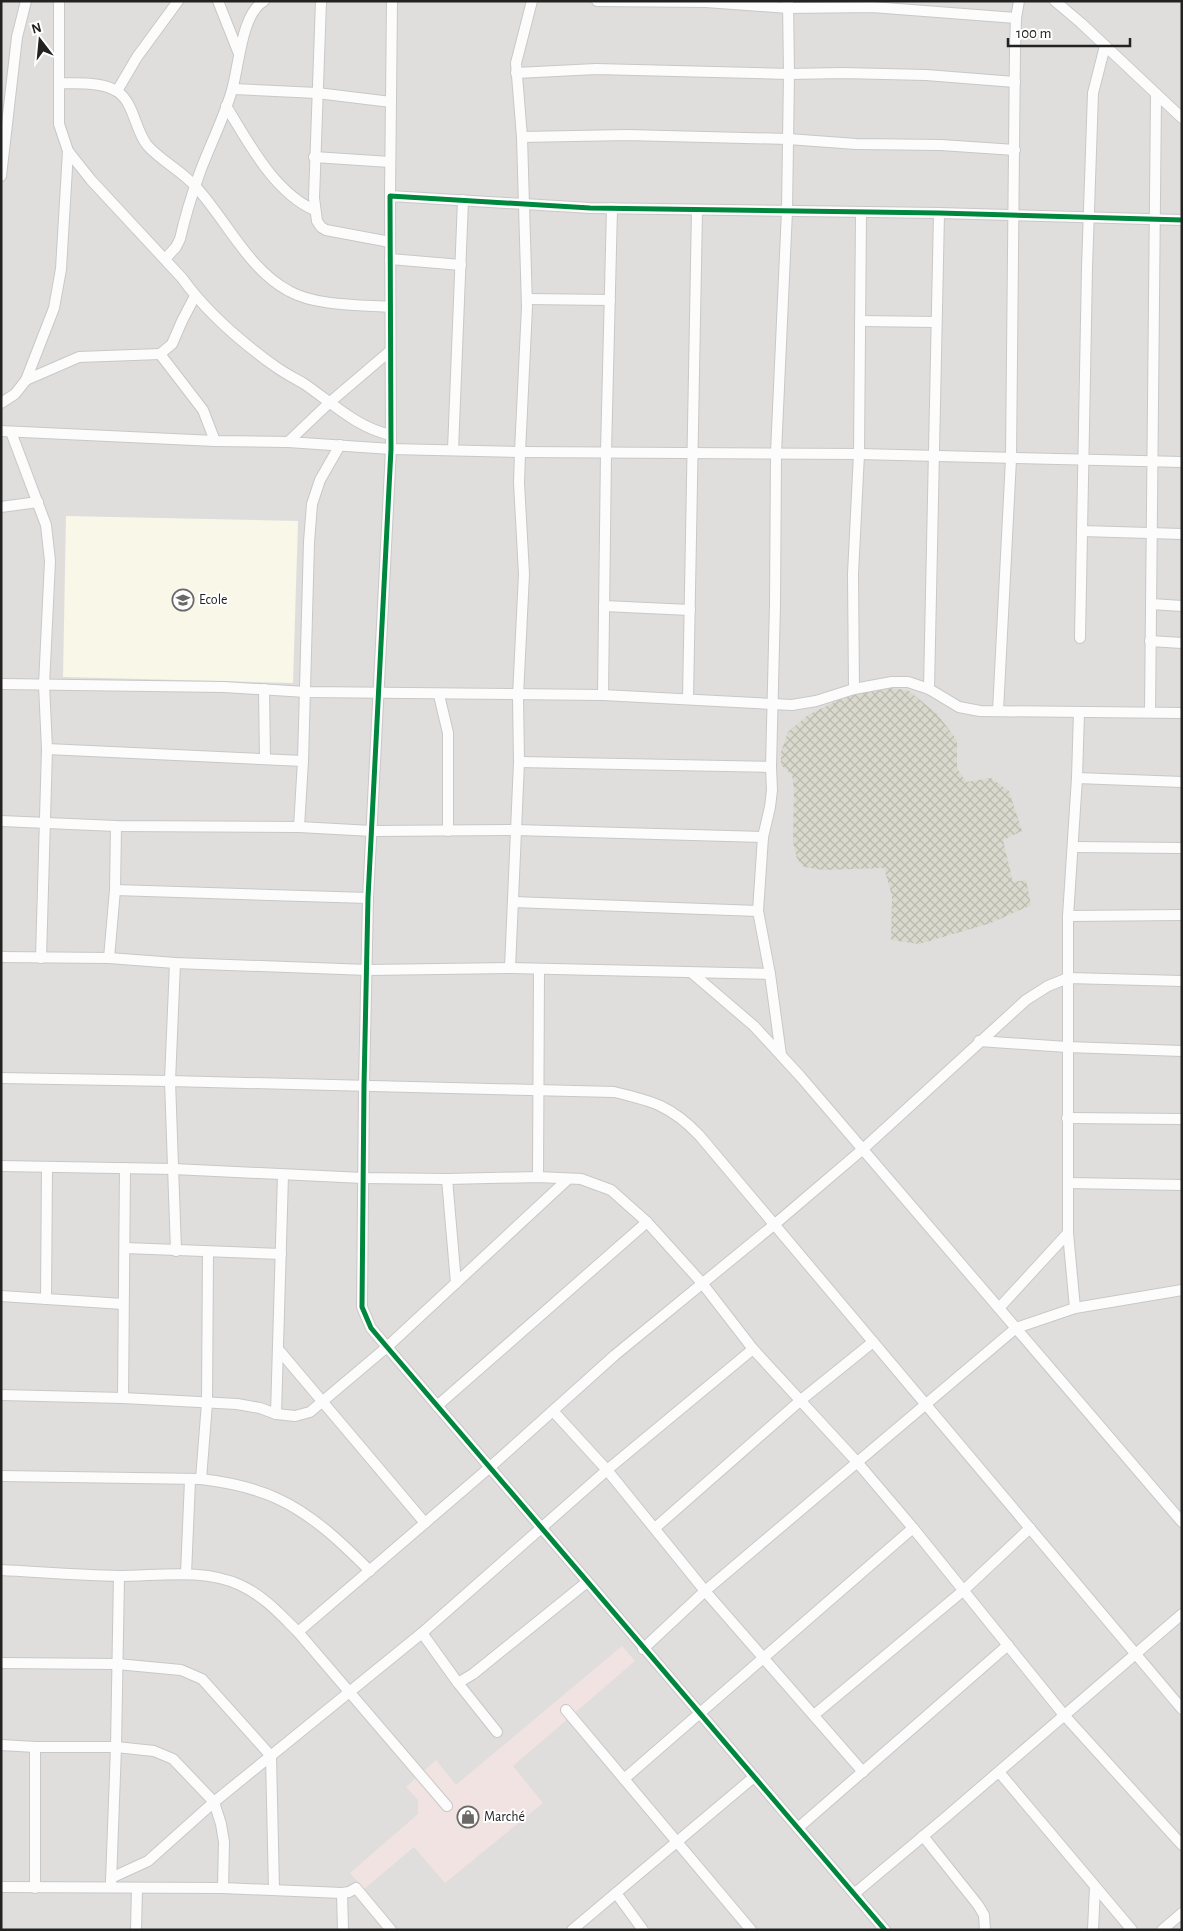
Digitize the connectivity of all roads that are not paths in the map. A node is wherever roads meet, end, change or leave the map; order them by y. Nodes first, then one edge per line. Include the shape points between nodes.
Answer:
1 (26, 1) edge
2 (178, 1) edge
3 (218, 1) edge
4 (264, 1) edge
5 (321, 1) edge
6 (392, 1) edge
7 (532, 1) edge
8 (596, 1) edge
9 (1019, 1) edge
10 (1055, 1) edge
11 (61, 2) edge
12 (788, 5) edge
13 (1016, 18) junction
14 (1105, 46) junction
15 (239, 54) junction
16 (516, 73) junction
17 (789, 74) junction
18 (1015, 82) junction
19 (59, 83) junction
20 (232, 89) junction
21 (117, 91) junction
22 (317, 92) junction
23 (1156, 94) junction
24 (390, 102) junction
25 (226, 106) junction
26 (1182, 118) edge
27 (522, 137) junction
28 (788, 139) junction
29 (1014, 150) junction
30 (68, 151) junction
31 (314, 157) junction
32 (390, 162) junction
33 (1, 176) edge
34 (196, 186) junction
35 (390, 196) junction
36 (463, 200) junction
37 (524, 204) junction
38 (612, 208) junction
39 (314, 210) junction
40 (696, 210) junction
41 (787, 211) junction
42 (861, 213) junction
43 (939, 213) junction
44 (1014, 215) junction
45 (1089, 217) junction
46 (1155, 219) junction
47 (1182, 220) edge
48 (390, 242) junction
49 (165, 259) junction
50 (390, 260) junction
51 (461, 265) junction
52 (195, 296) junction
53 (527, 299) junction
54 (610, 300) junction
55 (390, 307) junction
56 (860, 321) junction
57 (936, 322) junction
58 (390, 351) junction
59 (160, 354) junction
60 (26, 380) junction
61 (329, 402) junction
62 (1, 403) edge
63 (6, 432) edge
64 (391, 436) junction
65 (216, 442) junction
66 (288, 442) junction
67 (340, 445) junction
68 (391, 449) junction
69 (453, 450) junction
70 (520, 452) junction
71 (606, 452) junction
72 (693, 453) junction
73 (776, 453) junction
74 (859, 454) junction
75 (933, 456) junction
76 (1011, 459) junction
77 (1083, 460) junction
78 (1152, 461) junction
79 (1182, 462) edge
80 (38, 502) junction
81 (1, 507) edge
82 (1082, 531) junction
83 (1151, 534) junction
84 (1182, 534) edge
85 (1151, 604) junction
86 (604, 606) junction
87 (1182, 606) edge
88 (690, 610) junction
89 (1080, 638) dead end
90 (1150, 641) junction
91 (1182, 643) edge
92 (1, 684) edge
93 (44, 685) junction
94 (264, 689) junction
95 (854, 689) junction
96 (929, 689) junction
97 (306, 692) junction
98 (379, 694) junction
99 (439, 695) junction
100 (603, 695) junction
101 (518, 696) junction
102 (688, 699) junction
103 (772, 704) junction
104 (998, 711) junction
105 (1079, 712) junction
106 (1150, 712) junction
107 (1182, 713) edge
108 (47, 748) junction
109 (265, 759) junction
110 (303, 761) junction
111 (519, 762) junction
112 (770, 767) junction
113 (1077, 778) junction
114 (1182, 782) edge
115 (1, 821) edge
116 (46, 823) junction
117 (116, 826) junction
118 (299, 827) junction
119 (515, 830) junction
120 (372, 831) junction
121 (448, 831) junction
122 (763, 837) junction
123 (1073, 847) junction
124 (1182, 848) edge
125 (116, 890) junction
126 (368, 898) junction
127 (513, 902) junction
128 (758, 911) junction
129 (1068, 916) junction
130 (1182, 916) edge
131 (1, 957) edge
132 (41, 958) junction
133 (109, 958) junction
134 (175, 963) junction
135 (510, 968) junction
136 (368, 970) junction
137 (539, 970) junction
138 (692, 974) junction
139 (770, 974) junction
140 (1068, 978) junction
141 (1182, 981) edge
142 (979, 1041) junction
143 (1067, 1047) junction
144 (1182, 1051) edge
145 (781, 1055) junction
146 (1, 1078) edge
147 (170, 1081) junction
148 (364, 1086) junction
149 (539, 1090) junction
150 (1067, 1118) junction
151 (1182, 1119) edge
152 (863, 1149) junction
153 (1, 1166) edge
154 (47, 1167) junction
155 (125, 1168) junction
156 (174, 1169) junction
157 (283, 1175) junction
158 (538, 1177) junction
159 (363, 1178) junction
160 (447, 1179) junction
161 (568, 1179) junction
162 (1068, 1183) junction
163 (1182, 1185) edge
164 (647, 1222) junction
165 (775, 1224) junction
166 (1068, 1232) junction
167 (125, 1248) junction
168 (176, 1251) junction
169 (208, 1252) junction
170 (281, 1254) junction
171 (456, 1282) junction
172 (702, 1283) junction
173 (1182, 1290) edge
174 (1, 1296) edge
175 (46, 1299) junction
176 (122, 1304) junction
177 (999, 1308) junction
178 (1075, 1308) junction
179 (1016, 1328) junction
180 (873, 1342) junction
181 (387, 1348) junction
182 (278, 1349) junction
183 (753, 1349) junction
184 (1, 1395) edge
185 (123, 1398) junction
186 (801, 1400) junction
187 (324, 1402) junction
188 (207, 1403) junction
189 (926, 1405) junction
190 (437, 1406) junction
191 (553, 1411) junction
192 (276, 1414) junction
193 (858, 1462) junction
194 (490, 1468) junction
195 (607, 1470) junction
196 (1, 1476) edge
197 (201, 1479) junction
198 (190, 1480) junction
199 (1182, 1522) edge
200 (425, 1523) junction
201 (541, 1528) junction
202 (655, 1528) junction
203 (913, 1528) junction
204 (1030, 1528) junction
205 (1, 1570) edge
206 (370, 1571) junction
207 (186, 1574) junction
208 (119, 1576) junction
209 (587, 1582) junction
210 (964, 1590) junction
211 (705, 1591) junction
212 (1182, 1614) edge
213 (298, 1632) junction
214 (422, 1633) junction
215 (1008, 1645) junction
216 (643, 1649) junction
217 (1135, 1653) junction
218 (764, 1658) junction
219 (1, 1663) edge
220 (117, 1664) junction
221 (458, 1683) junction
222 (350, 1692) junction
223 (1182, 1709) edge
224 (566, 1710) dead end
225 (699, 1714) junction
226 (814, 1715) junction
227 (1064, 1715) junction
228 (497, 1732) dead end
229 (1, 1745) edge
230 (35, 1747) junction
231 (116, 1747) junction
232 (271, 1756) junction
233 (864, 1772) junction
234 (999, 1772) junction
235 (754, 1777) junction
236 (624, 1779) junction
237 (214, 1802) junction
238 (447, 1806) dead end
239 (798, 1828) junction
240 (923, 1836) junction
241 (677, 1842) junction
242 (1182, 1845) edge
243 (111, 1883) junction
244 (1, 1886) edge
245 (1095, 1887) junction
246 (36, 1888) junction
247 (137, 1888) junction
248 (223, 1888) junction
249 (274, 1889) junction
250 (342, 1893) junction
251 (616, 1893) junction
252 (854, 1894) junction
253 (1182, 1913) edge
254 (136, 1930) edge
255 (343, 1930) edge
256 (391, 1930) edge
257 (572, 1930) edge
258 (644, 1930) edge
259 (752, 1930) edge
260 (885, 1930) edge
261 (985, 1930) edge
262 (1093, 1930) edge
263 (1132, 1930) edge
264 (1162, 1930) edge

1 - 33 street via 16,45
2 - 21 street via 137,57
3 - 15 street
4 - 15 street via 253,14
5 - 22 street
6 - 24 street
7 - 16 street
8 - 12 street
9 - 13 street
10 - 14 street
11 - 19 street
12 - 13 street via 872,7
12 - 17 street
13 - 18 street
14 - 23 street
14 - 45 street via 1093,93
15 - 20 street
16 - 17 street via 596,69
16 - 27 street
17 - 18 street via 917,75
17 - 28 street
18 - 29 street
19 - 21 street via 108,87
19 - 30 street via 59,124
20 - 22 street
20 - 25 street
21 - 34 street via 124,96 148,145
22 - 24 street
22 - 31 street
23 - 26 street
23 - 46 street
24 - 32 street
25 - 34 street
25 - 39 street via 280,184 299,202
27 - 28 street via 627,135
27 - 37 street
28 - 29 street
28 - 41 street
29 - 44 street
30 - 49 street
30 - 60 street via 61,269 54,308
31 - 32 street
31 - 39 street
32 - 35 street
34 - 49 street via 180,239
34 - 55 street via 254,262 275,283 291,293 335,304
35 - 36 street
35 - 48 street
36 - 37 street
36 - 51 street
37 - 38 street
37 - 53 street
38 - 40 street
38 - 54 street
39 - 48 street via 316,221 326,230
40 - 41 street
40 - 72 street
41 - 42 street
41 - 73 street
42 - 43 street
42 - 56 street
43 - 44 street
43 - 57 street
44 - 45 street
44 - 76 street
45 - 46 street
45 - 77 street
46 - 47 street
46 - 78 street
48 - 50 street
49 - 52 street
50 - 51 street
50 - 55 street
51 - 69 street
52 - 59 street via 172,344
52 - 61 street via 242,341
53 - 54 street
53 - 70 street
54 - 71 street
55 - 58 street
56 - 57 street
56 - 74 street
57 - 75 street
58 - 61 street
58 - 64 street
59 - 60 street via 79,357
59 - 65 street via 203,410
60 - 62 street via 15,394
61 - 64 street via 364,426
61 - 66 street
63 - 65 street
63 - 80 street
64 - 68 street
65 - 66 street
66 - 67 street
67 - 68 street
67 - 97 street via 320,480 312,504
68 - 69 street
68 - 98 street
69 - 70 street
70 - 71 street
70 - 101 street via 524,574
71 - 72 street
71 - 86 street
72 - 73 street
72 - 88 street
73 - 74 street
73 - 103 street
74 - 75 street
74 - 95 street via 853,574
75 - 76 street
75 - 96 street
76 - 77 street
76 - 104 street
77 - 78 street
77 - 82 street
78 - 79 street
78 - 83 street
80 - 81 street
80 - 93 street via 46,524 50,561
82 - 83 street
82 - 89 street
83 - 84 street
83 - 85 street
85 - 87 street
85 - 90 street
86 - 88 street
86 - 100 street
88 - 102 street
90 - 91 street
90 - 106 street
92 - 93 street
93 - 94 street
93 - 108 street
94 - 97 street
94 - 109 street
95 - 96 street via 892,682 908,682
95 - 103 street via 802,704
96 - 104 street via 959,707
97 - 98 street
97 - 110 street
98 - 99 street
98 - 120 street
99 - 101 street
99 - 121 street via 448,734
100 - 101 street
100 - 102 street
101 - 111 street
102 - 103 street
103 - 112 street
104 - 105 street
105 - 106 street
105 - 113 street
106 - 107 street
108 - 109 street
108 - 116 street
109 - 110 street
110 - 118 street
111 - 112 street
111 - 119 street
112 - 122 street via 772,790
113 - 114 street
113 - 123 street
115 - 116 street
116 - 117 street
116 - 132 street
117 - 118 street
117 - 125 street
118 - 120 street
119 - 121 street
119 - 122 street
119 - 127 street
120 - 121 street
120 - 126 street
122 - 128 street
123 - 124 street
123 - 129 street
125 - 126 street
125 - 133 street
126 - 136 street
127 - 128 street
127 - 135 street
128 - 139 street
129 - 130 street
129 - 140 street
131 - 132 street
132 - 133 street
133 - 134 street
134 - 136 street
134 - 147 street
135 - 136 street
135 - 137 street
136 - 148 street
137 - 138 street
137 - 149 street
138 - 139 street
138 - 145 street via 754,1026
139 - 145 street
140 - 141 street
140 - 142 street via 1026,1000
140 - 143 street
142 - 143 street
142 - 152 street
143 - 144 street
143 - 150 street
145 - 152 street
146 - 147 street
147 - 148 street
147 - 156 street
148 - 149 street
148 - 159 street
149 - 158 street
149 - 165 street via 614,1092 654,1102 671,1110 699,1135
150 - 151 street
150 - 162 street
152 - 165 street
152 - 177 street
153 - 154 street
154 - 155 street
154 - 175 street
155 - 156 street
155 - 167 street
156 - 157 street
156 - 168 street
157 - 159 street
157 - 170 street
158 - 160 street
158 - 161 street
159 - 160 street
159 - 181 street via 362,1307 371,1328
160 - 171 street
161 - 164 street via 593,1182 611,1190
161 - 171 street
162 - 163 street
162 - 166 street
164 - 172 street
164 - 190 street
165 - 172 street
165 - 180 street
166 - 177 street
166 - 178 street
167 - 168 street
167 - 176 street
168 - 169 street
169 - 170 street
169 - 188 street
170 - 182 street
171 - 181 street
172 - 183 street
172 - 191 street via 614,1354
173 - 178 street
174 - 175 street
175 - 176 street
176 - 185 street
177 - 179 street
178 - 179 street
179 - 189 street
179 - 199 street
180 - 186 street
180 - 189 street
181 - 187 street
181 - 190 street
182 - 187 street
182 - 192 street
183 - 186 street
183 - 195 street
184 - 185 street
185 - 188 street
186 - 193 street
186 - 202 street
187 - 192 street via 310,1412 295,1416
187 - 200 street
188 - 192 street via 237,1404
188 - 197 street
189 - 193 street
189 - 204 street
190 - 194 street
191 - 194 street
191 - 195 street
193 - 203 street
193 - 211 street
194 - 200 street
194 - 201 street
195 - 201 street
195 - 202 street
196 - 198 street
197 - 198 street
197 - 206 street via 230,1483 276,1498 336,1538
198 - 207 street
200 - 206 street
201 - 209 street
201 - 214 street
202 - 211 street
203 - 210 street
203 - 218 street
204 - 210 street
204 - 217 street
205 - 208 street
206 - 213 street
207 - 208 street
207 - 213 street via 238,1584 263,1598
208 - 220 street
209 - 216 street
209 - 221 street
210 - 215 street
210 - 226 street
211 - 216 street
211 - 218 street
212 - 217 street
213 - 222 street
214 - 221 street
214 - 222 street
215 - 227 street
215 - 233 street
216 - 225 street
217 - 223 street
217 - 227 street
218 - 225 street
218 - 226 street
219 - 220 street
220 - 231 street
220 - 232 street via 181,1670 202,1679
221 - 228 street
222 - 232 street
222 - 238 street
224 - 236 street
225 - 235 street
225 - 236 street
226 - 233 street
227 - 234 street
227 - 242 street
229 - 230 street
230 - 231 street
230 - 246 street
231 - 237 street via 166,1755 181,1766
231 - 243 street
232 - 237 street
232 - 249 street
233 - 239 street
234 - 240 street
234 - 245 street
235 - 239 street
235 - 241 street
236 - 241 street
237 - 243 street via 148,1861
237 - 248 street via 224,1842
239 - 252 street
240 - 252 street
240 - 261 street via 978,1905 984,1915
241 - 251 street
241 - 259 street
243 - 246 street
243 - 247 street
244 - 246 street
245 - 262 street
245 - 263 street
247 - 248 street
247 - 254 street
248 - 249 street
249 - 250 street
250 - 255 street
250 - 256 street via 356,1888
251 - 257 street
251 - 258 street
252 - 260 street
253 - 264 street

